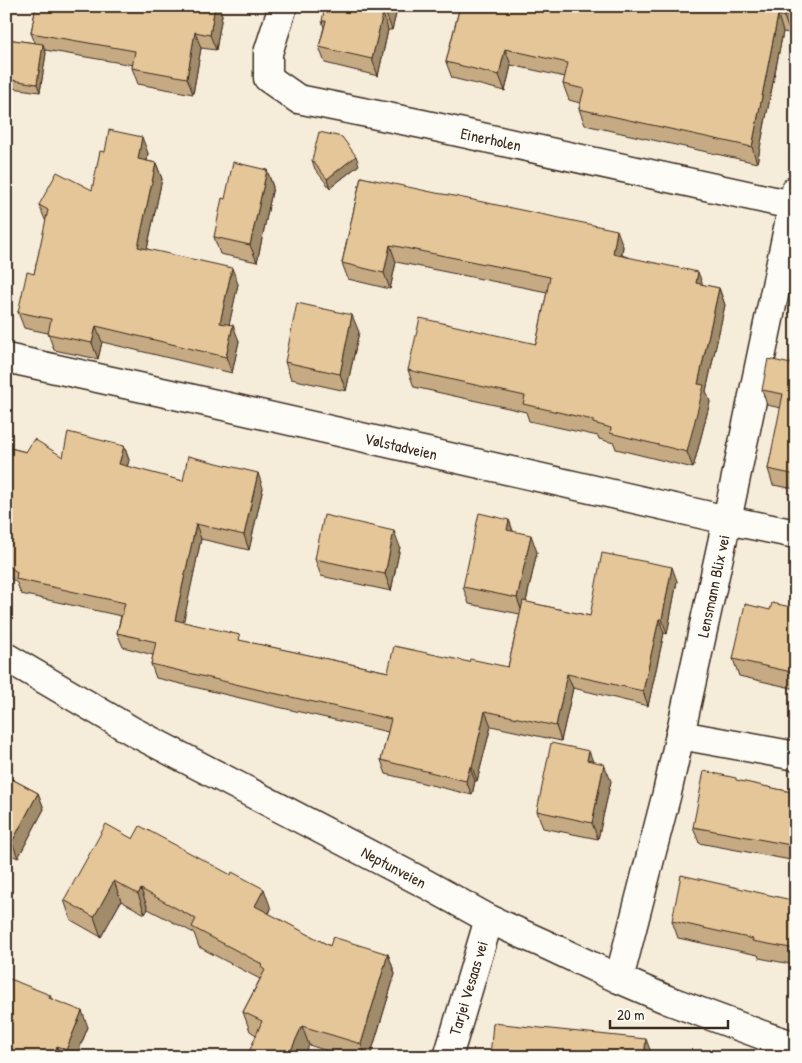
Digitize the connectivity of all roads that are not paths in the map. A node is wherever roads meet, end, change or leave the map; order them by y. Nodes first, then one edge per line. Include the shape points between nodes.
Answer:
1 (284, 6) edge
2 (794, 198) edge
3 (6, 358) edge
4 (727, 520) junction
5 (796, 534) edge
6 (6, 658) edge
7 (680, 735) junction
8 (796, 756) edge
9 (489, 919) junction
10 (619, 979) junction
11 (796, 1046) edge
12 (448, 1057) edge

1 - 2 street, Einerholen via 268,52 268,78 298,99
2 - 4 street, Lensmann Blix vei
3 - 4 street, Vølstadveien
4 - 5 street, Vølstadveien
4 - 7 street, Lensmann Blix vei
6 - 9 street, Neptunveien via 134,732
7 - 8 street
7 - 10 street, Lensmann Blix vei
9 - 10 street, Neptunveien
9 - 12 street, Tarjei Vesaas vei
10 - 11 street, Neptunveien

